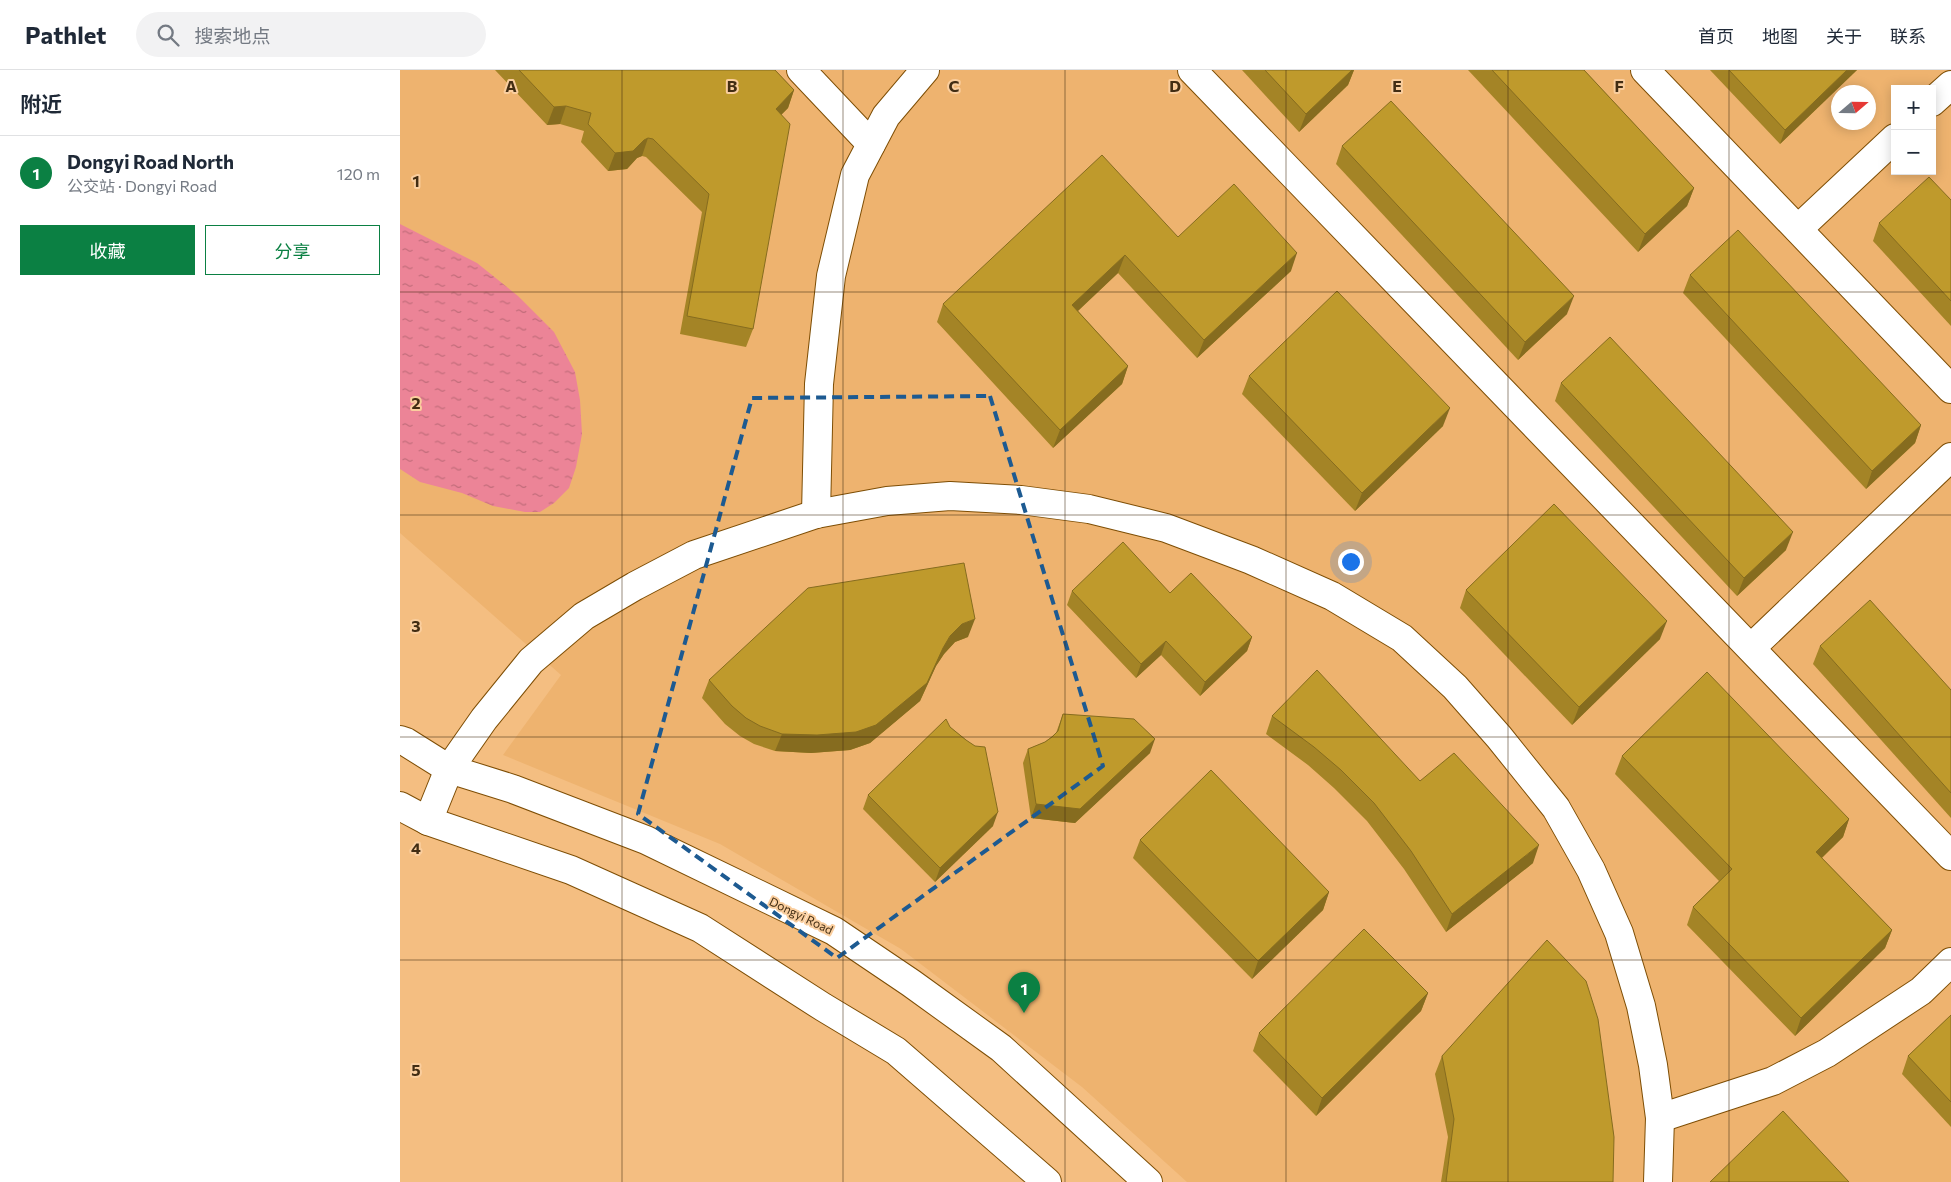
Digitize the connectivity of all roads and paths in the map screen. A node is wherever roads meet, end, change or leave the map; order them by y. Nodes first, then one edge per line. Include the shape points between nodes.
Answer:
1 (801, 70) edge
2 (925, 70) edge
3 (1192, 70) edge
4 (1645, 70) edge
5 (1951, 85) edge
6 (1936, 98) edge
7 (1891, 142) edge
8 (871, 144) junction
9 (1798, 229) junction
10 (1951, 389) edge
11 (1951, 457) edge
12 (816, 514) junction
13 (1751, 648) junction
14 (400, 740) edge
15 (449, 769) junction
16 (400, 806) edge
17 (428, 821) junction
18 (1951, 856) edge
19 (1951, 962) edge
20 (1660, 1118) junction
21 (1047, 1182) edge
22 (1148, 1182) edge
23 (1658, 1182) edge

1 - 8 street
2 - 8 street via 886,116
3 - 13 street
4 - 9 street
5 - 6 street
7 - 9 street
8 - 12 street via 855,175 831,276 820,384
9 - 10 street
11 - 13 street
12 - 15 street via 694,556 584,616 531,661
12 - 20 street via 887,501 950,496 1021,500 1089,509 1166,528 1251,560 1332,596 1402,638 1455,687 1499,737 1556,808 1591,870 1619,933 1641,1006
13 - 18 street
14 - 15 street, Dongyi Road
15 - 17 street
15 - 22 street, Dongyi Road via 513,789 646,840 834,931 1001,1048
16 - 17 street
17 - 21 street via 571,870 700,928 896,1051
19 - 20 street via 1921,991 1827,1053 1773,1081
20 - 23 street

